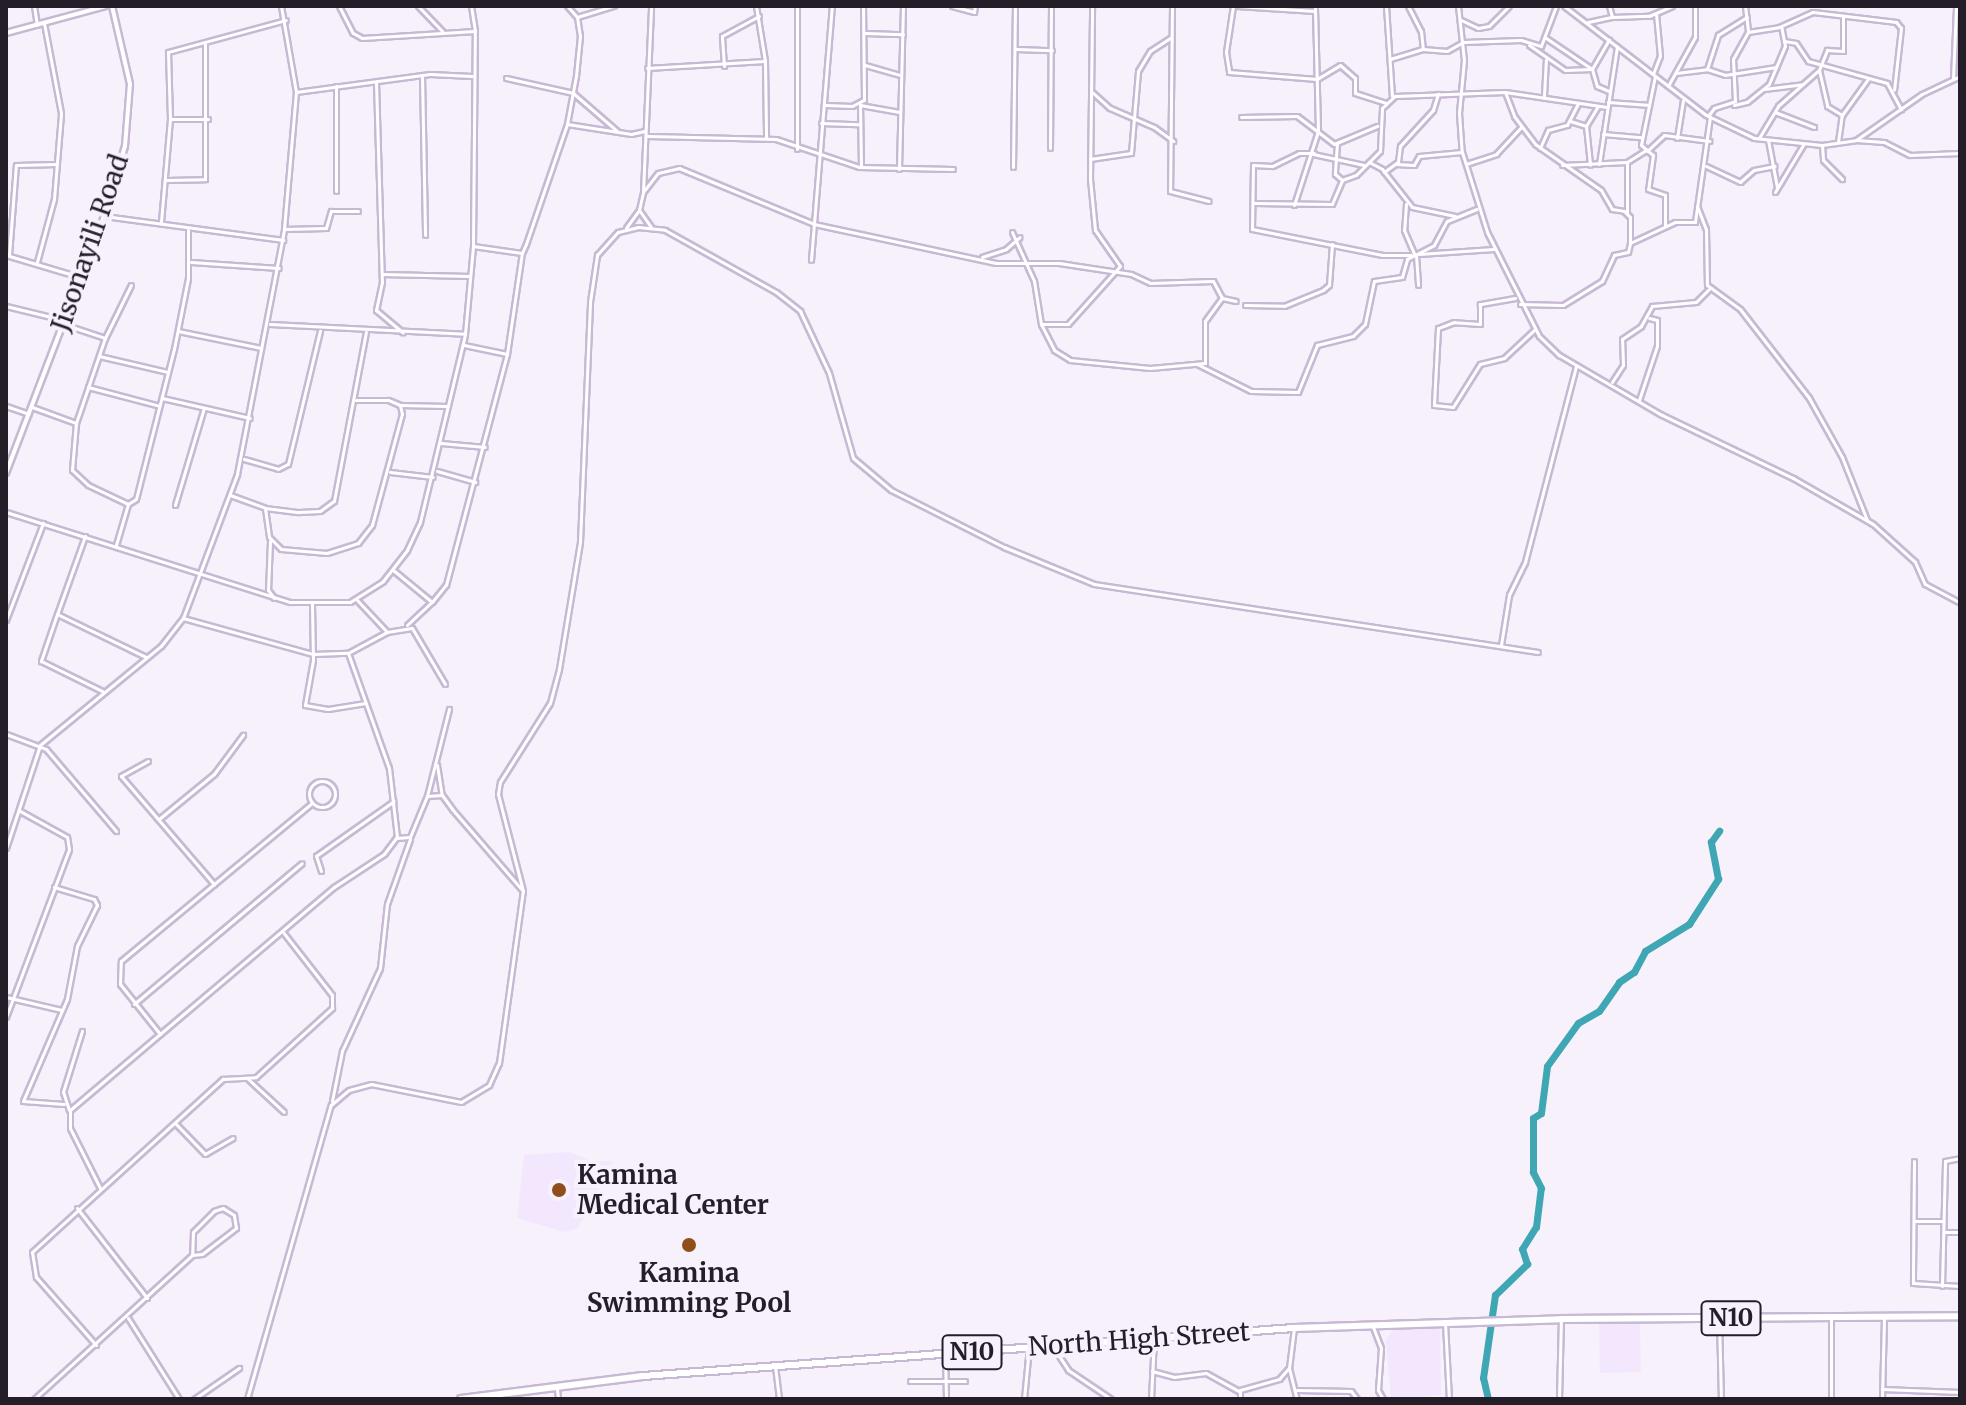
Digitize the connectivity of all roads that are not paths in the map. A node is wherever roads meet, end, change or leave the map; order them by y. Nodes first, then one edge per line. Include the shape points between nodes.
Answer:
1 (34, 6) edge
2 (109, 6) edge
3 (281, 6) edge
4 (339, 6) edge
5 (418, 6) edge
6 (471, 6) edge
7 (567, 6) edge
8 (614, 6) edge
9 (651, 6) edge
10 (756, 6) edge
11 (797, 6) edge
12 (832, 6) edge
13 (863, 6) edge
14 (903, 6) edge
15 (952, 6) edge
16 (975, 6) edge
17 (1015, 6) edge
18 (1051, 6) edge
19 (1092, 6) edge
20 (1172, 6) edge
21 (1235, 6) edge
22 (1386, 6) edge
23 (1408, 6) edge
24 (1509, 6) edge
25 (1556, 6) edge
26 (1564, 6) edge
27 (1609, 6) edge
28 (1695, 6) edge
29 (1745, 6) edge
30 (1815, 6) edge
31 (1956, 6) edge
32 (1460, 7) edge
33 (1668, 7) edge
34 (1315, 9) edge
35 (583, 11) junction
36 (573, 12) junction
37 (1813, 12) junction
38 (1656, 14) junction
39 (759, 16) junction
40 (1843, 16) junction
41 (577, 17) junction
42 (1612, 17) junction
43 (1747, 17) junction
44 (286, 20) junction
45 (1461, 20) junction
46 (44, 23) junction
47 (1586, 23) junction
48 (37, 25) junction
49 (1781, 26) junction
50 (442, 31) junction
51 (475, 31) junction
52 (1748, 32) junction
53 (6, 33) edge
54 (865, 33) junction
55 (903, 34) junction
56 (1172, 37) junction
57 (1546, 38) junction
58 (1609, 40) junction
59 (1784, 41) junction
60 (1463, 42) junction
61 (205, 44) junction
62 (1529, 45) junction
63 (1617, 46) junction
64 (1015, 49) junction
65 (1423, 49) junction
66 (1052, 50) junction
67 (1390, 59) junction
68 (1546, 59) junction
69 (765, 61) junction
70 (1823, 62) junction
71 (865, 65) junction
72 (724, 66) junction
73 (1776, 67) junction
74 (647, 68) junction
75 (1592, 69) junction
76 (1707, 69) junction
77 (1819, 70) junction
78 (1676, 73) junction
79 (1734, 74) junction
80 (422, 75) junction
81 (901, 75) junction
82 (1654, 75) junction
83 (472, 76) junction
84 (1960, 76) edge
85 (506, 78) dead end
86 (1317, 79) junction
87 (1868, 79) junction
88 (1953, 79) junction
89 (376, 82) junction
90 (1803, 84) junction
91 (336, 86) junction
92 (1668, 86) junction
93 (1764, 89) junction
94 (1894, 90) junction
95 (1610, 91) junction
96 (296, 92) junction
97 (1092, 92) junction
98 (1461, 92) junction
99 (1505, 92) junction
100 (573, 93) junction
101 (1438, 94) junction
102 (1544, 96) junction
103 (1683, 97) junction
104 (1392, 98) junction
105 (1386, 103) junction
106 (1578, 103) junction
107 (824, 104) junction
108 (1608, 104) junction
109 (1731, 104) junction
110 (860, 105) junction
111 (1647, 105) junction
112 (1598, 106) junction
113 (1901, 109) junction
114 (899, 112) junction
115 (1775, 112) junction
116 (1842, 115) junction
117 (1134, 117) junction
118 (1241, 117) dead end
119 (1709, 117) junction
120 (170, 119) junction
121 (208, 119) junction
122 (1570, 121) junction
123 (821, 123) junction
124 (567, 124) junction
125 (858, 124) junction
126 (1377, 126) junction
127 (1586, 126) junction
128 (1521, 127) junction
129 (1814, 127) dead end
130 (617, 131) junction
131 (1318, 131) junction
132 (647, 133) junction
133 (1603, 134) junction
134 (1641, 137) junction
135 (1677, 138) junction
136 (1759, 138) junction
137 (766, 139) junction
138 (1768, 140) junction
139 (1856, 140) junction
140 (1173, 141) junction
141 (1710, 141) junction
142 (1337, 143) junction
143 (1838, 144) junction
144 (1803, 145) junction
145 (1822, 145) junction
146 (1050, 148) dead end
147 (1540, 148) junction
148 (797, 149) junction
149 (1646, 150) junction
150 (1462, 152) junction
151 (1314, 153) junction
152 (1960, 153) edge
153 (820, 157) junction
154 (1337, 157) junction
155 (1090, 159) junction
156 (1627, 162) junction
157 (59, 164) junction
158 (1367, 164) junction
159 (1396, 164) junction
160 (1466, 164) junction
161 (1599, 164) junction
162 (1562, 165) junction
163 (1590, 165) junction
164 (1706, 166) junction
165 (1775, 166) junction
166 (646, 167) junction
167 (861, 167) junction
168 (1013, 167) dead end
169 (953, 169) dead end
170 (899, 170) junction
171 (1384, 172) junction
172 (658, 173) junction
173 (1842, 179) dead end
174 (164, 180) junction
175 (1342, 180) junction
176 (336, 191) dead end
177 (643, 192) junction
178 (1209, 201) dead end
179 (1406, 202) junction
180 (1253, 203) junction
181 (1294, 205) junction
182 (1697, 206) junction
183 (1478, 209) junction
184 (639, 210) junction
185 (358, 211) dead end
186 (1628, 215) junction
187 (104, 216) junction
188 (1456, 216) junction
189 (161, 222) junction
190 (1695, 222) junction
191 (814, 224) junction
192 (1705, 224) junction
193 (1665, 225) junction
194 (626, 228) junction
195 (284, 229) junction
196 (652, 229) junction
197 (188, 230) junction
198 (1012, 232) dead end
199 (425, 235) dead end
200 (1020, 237) dead end
201 (283, 240) junction
202 (1630, 243) junction
203 (1332, 244) junction
204 (1014, 245) junction
205 (473, 246) junction
206 (1494, 249) junction
207 (522, 253) junction
208 (1414, 254) junction
209 (7, 255) edge
210 (979, 258) junction
211 (811, 260) dead end
212 (189, 261) junction
213 (37, 262) junction
214 (1024, 266) junction
215 (279, 268) junction
216 (1117, 273) junction
217 (382, 274) junction
218 (470, 276) junction
219 (80, 277) junction
220 (131, 285) dead end
221 (1418, 285) dead end
222 (1709, 288) junction
223 (1222, 298) junction
224 (1517, 298) junction
225 (1236, 301) dead end
226 (1519, 303) junction
227 (1245, 305) dead end
228 (6, 306) edge
229 (1647, 317) junction
230 (63, 322) junction
231 (268, 324) junction
232 (1041, 324) junction
233 (1534, 330) junction
234 (178, 331) junction
235 (320, 331) junction
236 (366, 332) junction
237 (403, 333) junction
238 (465, 334) junction
239 (105, 338) junction
240 (463, 345) junction
241 (261, 348) junction
242 (507, 354) junction
243 (99, 356) junction
244 (1197, 364) junction
245 (1576, 366) junction
246 (168, 372) junction
247 (1612, 382) junction
248 (88, 387) junction
249 (162, 398) junction
250 (356, 400) junction
251 (1639, 400) junction
252 (400, 405) junction
253 (6, 406) edge
254 (160, 406) junction
255 (447, 406) junction
256 (32, 407) junction
257 (204, 408) junction
258 (29, 414) junction
259 (250, 418) junction
260 (76, 423) junction
261 (440, 443) junction
262 (485, 447) junction
263 (242, 459) junction
264 (8, 465) edge
265 (435, 471) junction
266 (388, 472) junction
267 (6, 473) edge
268 (433, 477) junction
269 (475, 482) junction
270 (230, 495) junction
271 (128, 504) junction
272 (175, 505) dead end
273 (265, 508) junction
274 (6, 512) edge
275 (1868, 522) junction
276 (43, 523) junction
277 (85, 536) junction
278 (270, 541) junction
279 (116, 546) junction
280 (393, 570) junction
281 (199, 572) junction
282 (274, 598) junction
283 (357, 600) junction
284 (432, 602) junction
285 (312, 603) junction
286 (1960, 603) edge
287 (57, 614) junction
288 (183, 618) junction
289 (6, 620) edge
290 (407, 625) junction
291 (387, 632) junction
292 (1501, 645) junction
293 (1538, 652) dead end
294 (348, 653) junction
295 (313, 654) junction
296 (146, 657) junction
297 (445, 684) dead end
298 (106, 693) junction
299 (366, 703) junction
300 (449, 709) dead end
301 (6, 734) edge
302 (243, 735) dead end
303 (40, 745) junction
304 (148, 761) dead end
305 (437, 765) junction
306 (442, 795) junction
307 (427, 796) junction
308 (394, 801) junction
309 (312, 803) junction
310 (20, 811) junction
311 (159, 819) junction
312 (116, 831) dead end
313 (397, 837) junction
314 (410, 837) junction
315 (6, 846) edge
316 (302, 863) dead end
317 (321, 871) dead end
318 (214, 884) junction
319 (54, 887) junction
320 (523, 891) junction
321 (283, 932) junction
322 (9, 998) edge
323 (134, 1004) junction
324 (62, 1010) junction
325 (6, 1017) edge
326 (82, 1031) dead end
327 (160, 1034) junction
328 (247, 1078) junction
329 (64, 1104) junction
330 (331, 1105) junction
331 (70, 1110) junction
332 (284, 1112) dead end
333 (175, 1123) junction
334 (233, 1138) dead end
335 (1960, 1158) edge
336 (1914, 1161) dead end
337 (100, 1188) junction
338 (77, 1208) junction
339 (1914, 1221) junction
340 (1943, 1221) junction
341 (1943, 1232) junction
342 (1960, 1232) edge
343 (192, 1255) junction
344 (1942, 1286) junction
345 (1960, 1286) edge
346 (147, 1298) junction
347 (1884, 1316) junction
348 (1960, 1316) edge
349 (127, 1317) junction
350 (1831, 1317) junction
351 (1561, 1319) junction
352 (1719, 1319) junction
353 (1445, 1323) junction
354 (1372, 1324) junction
355 (1294, 1328) junction
356 (1154, 1338) junction
357 (96, 1345) junction
358 (1052, 1345) junction
359 (1029, 1347) junction
360 (945, 1354) junction
361 (775, 1366) junction
362 (239, 1368) dead end
363 (1289, 1368) junction
364 (1152, 1371) junction
365 (945, 1380) junction
366 (910, 1381) dead end
367 (965, 1381) dead end
368 (557, 1385) junction
369 (1297, 1389) junction
370 (1882, 1389) junction
371 (1239, 1391) junction
372 (1960, 1392) edge
373 (34, 1399) edge
374 (179, 1399) edge
375 (194, 1399) edge
376 (247, 1399) edge
377 (461, 1399) edge
378 (558, 1399) edge
379 (779, 1399) edge
380 (946, 1399) edge
381 (1024, 1399) edge
382 (1111, 1399) edge
383 (1151, 1399) edge
384 (1240, 1399) edge
385 (1297, 1399) edge
386 (1357, 1399) edge
387 (1383, 1399) edge
388 (1449, 1399) edge
389 (1559, 1399) edge
390 (1721, 1399) edge
391 (1831, 1399) edge
392 (1882, 1399) edge

1 - 48 street
2 - 46 street
2 - 187 street, Jisonayili Road via 130,84 129,115
3 - 44 street
4 - 50 street via 353,33 362,38
5 - 50 street
6 - 51 street
7 - 36 street
8 - 35 street
9 - 74 street
10 - 39 street
11 - 148 street
12 - 107 street
13 - 54 street
14 - 55 street
15 - 16 street via 974,12
17 - 64 street
18 - 66 street
19 - 97 street
20 - 56 street
21 - 34 street
21 - 86 street via 1226,52 1229,72
22 - 67 street
23 - 65 street via 1421,31
24 - 45 street via 1489,26 1478,28
25 - 57 street
26 - 47 street
27 - 42 street
28 - 78 street via 1695,37
29 - 43 street
30 - 37 street
31 - 88 street
32 - 45 street
33 - 38 street
34 - 86 street
35 - 36 street
35 - 41 street
36 - 41 street
37 - 40 street
37 - 49 street
38 - 42 street
38 - 82 street via 1660,56
39 - 69 street
39 - 72 street via 722,36
40 - 70 street via 1843,51 1827,50
40 - 94 street via 1896,22 1901,28
41 - 100 street via 581,46
42 - 47 street
43 - 52 street
43 - 76 street via 1718,35
44 - 61 street
44 - 96 street
45 - 60 street
46 - 48 street
46 - 157 street via 61,113
47 - 58 street
48 - 53 street
49 - 52 street
49 - 59 street
50 - 51 street
51 - 83 street
52 - 79 street via 1734,55
54 - 55 street
54 - 71 street
55 - 81 street
56 - 117 street via 1150,51 1138,71
56 - 140 street
57 - 62 street via 1541,46
57 - 75 street
58 - 63 street
58 - 75 street
59 - 70 street via 1796,43 1808,61
59 - 73 street
60 - 62 street
60 - 65 street via 1447,51
60 - 98 street
61 - 120 street via 168,52
61 - 121 street
62 - 68 street
63 - 82 street
63 - 95 street
64 - 66 street
64 - 168 street
65 - 67 street
66 - 146 street
67 - 104 street
68 - 75 street via 1565,70
68 - 102 street
69 - 72 street
69 - 137 street
70 - 77 street
70 - 87 street
71 - 81 street
71 - 110 street
72 - 74 street
73 - 79 street
73 - 93 street
74 - 132 street
75 - 95 street via 1597,86
76 - 78 street
76 - 79 street
77 - 90 street
77 - 116 street via 1827,106
78 - 92 street
79 - 109 street via 1738,89
80 - 83 street
80 - 89 street
80 - 199 street
81 - 114 street
82 - 92 street
82 - 111 street
83 - 205 street
84 - 88 street
85 - 100 street
86 - 105 street via 1340,65 1355,78 1355,93
86 - 131 street
87 - 94 street
87 - 116 street
88 - 113 street
89 - 91 street
89 - 217 street
90 - 93 street
90 - 115 street
91 - 96 street
91 - 176 street
92 - 103 street
93 - 109 street via 1747,102
94 - 113 street
95 - 108 street
96 - 195 street
97 - 117 street via 1110,108
97 - 155 street
98 - 99 street
98 - 101 street
98 - 150 street
99 - 102 street
99 - 128 street
100 - 124 street
100 - 130 street
101 - 104 street
101 - 159 street via 1433,110 1400,146
102 - 106 street
103 - 119 street
103 - 135 street
104 - 105 street
105 - 126 street
106 - 112 street
106 - 122 street
107 - 110 street
107 - 123 street
108 - 111 street
108 - 112 street
108 - 133 street
109 - 119 street via 1714,108
110 - 114 street
110 - 125 street
111 - 134 street
112 - 127 street
113 - 139 street
114 - 170 street
115 - 129 street
115 - 136 street
116 - 143 street
117 - 140 street
117 - 155 street via 1130,155
118 - 131 street via 1297,116
119 - 136 street
119 - 141 street
120 - 121 street
120 - 174 street
121 - 174 street via 205,179
122 - 127 street
122 - 147 street via 1548,130
123 - 125 street
123 - 153 street
124 - 130 street
124 - 207 street
125 - 167 street
126 - 142 street
126 - 158 street via 1381,147
127 - 163 street
128 - 147 street
128 - 160 street via 1496,154
130 - 132 street
131 - 142 street via 1326,141
131 - 151 street
132 - 137 street
132 - 166 street
133 - 134 street
133 - 161 street
134 - 149 street
135 - 141 street
135 - 149 street via 1660,136
136 - 138 street
137 - 148 street via 782,139
138 - 144 street
138 - 165 street
139 - 143 street
139 - 152 street via 1884,142 1910,155
140 - 178 street via 1171,193
141 - 164 street
142 - 154 street
143 - 145 street
144 - 145 street
144 - 165 street via 1776,190
145 - 173 street via 1823,160
147 - 162 street
148 - 153 street
149 - 156 street
149 - 193 street via 1653,155 1647,188 1665,195
150 - 159 street via 1419,156 1414,165
150 - 160 street
151 - 154 street
151 - 180 street via 1299,153 1272,166 1253,165
151 - 181 street
153 - 167 street
153 - 191 street
154 - 158 street
154 - 175 street via 1335,174
155 - 216 street via 1095,230 1118,258
156 - 161 street
156 - 186 street
157 - 209 street via 16,165
157 - 213 street
158 - 171 street
158 - 175 street
159 - 171 street
160 - 183 street
161 - 163 street
162 - 163 street
162 - 186 street via 1607,194 1612,209
164 - 165 street via 1740,182 1754,170
164 - 182 street via 1698,182
166 - 172 street
166 - 177 street
167 - 170 street
169 - 170 street
171 - 179 street
172 - 177 street
172 - 191 street via 689,171
174 - 189 street
175 - 181 street via 1332,204
177 - 184 street
179 - 188 street
179 - 208 street via 1404,230
180 - 181 street
180 - 203 street via 1252,229
182 - 190 street
182 - 192 street
183 - 188 street
183 - 206 street
184 - 194 street
184 - 196 street
185 - 195 street via 331,211 326,228
186 - 202 street
187 - 189 street
187 - 219 street, Jisonayili Road
188 - 208 street via 1447,221 1434,245
189 - 197 street
190 - 192 street
190 - 193 street
191 - 210 street
191 - 211 street
192 - 222 street
193 - 202 street
194 - 196 street
194 - 320 street via 606,241 595,271 586,349 580,542 559,669 550,703 500,782 499,805
195 - 201 street
196 - 292 street via 686,239 800,311 829,373 853,458 891,490 960,526 1094,584
197 - 201 street via 216,228
197 - 212 street
198 - 204 street
200 - 204 street
201 - 215 street
202 - 226 street via 1628,252 1614,255 1602,281 1563,305
203 - 208 street via 1382,255
203 - 227 street via 1329,285 1323,290 1284,306
204 - 210 street
204 - 214 street
205 - 207 street
205 - 218 street
206 - 208 street
206 - 224 street
207 - 242 street
208 - 221 street
208 - 244 street via 1402,277 1374,281 1368,316 1358,332 1314,348 1298,392 1251,391
209 - 213 street
210 - 214 street
212 - 215 street
212 - 234 street
213 - 219 street
214 - 216 street via 1059,263
214 - 232 street via 1034,281
215 - 231 street
216 - 223 street via 1150,283 1213,281
216 - 232 street via 1068,324
217 - 218 street
217 - 237 street via 378,315
218 - 238 street
219 - 230 street, Jisonayili Road
220 - 239 street
222 - 229 street via 1696,302 1652,306
222 - 275 street via 1740,309 1809,398 1842,457
223 - 225 street
223 - 244 street via 1208,312 1202,338 1205,363
224 - 226 street
224 - 233 street via 1480,304 1480,324 1454,322 1438,328 1434,405 1453,407 1480,364 1504,358
226 - 233 street
228 - 230 street
229 - 247 street via 1622,339 1623,365
229 - 251 street via 1657,320 1657,346
230 - 239 street
230 - 256 street, Jisonayili Road
231 - 235 street
231 - 241 street
232 - 244 street via 1054,350 1070,360 1150,368
233 - 245 street
234 - 241 street
234 - 246 street
235 - 236 street
235 - 263 street via 288,464 278,469
236 - 237 street
236 - 250 street
237 - 238 street
238 - 240 street
239 - 243 street
240 - 242 street
240 - 255 street
241 - 259 street
242 - 262 street
243 - 246 street
243 - 248 street
245 - 247 street
245 - 292 street via 1525,562 1509,595
246 - 249 street
247 - 251 street
248 - 254 street
248 - 260 street
249 - 254 street
249 - 257 street
250 - 252 street
250 - 273 street via 334,501 315,512
251 - 275 street
252 - 255 street
252 - 266 street
253 - 258 street
254 - 271 street via 136,499
255 - 261 street
256 - 258 street, Jisonayili Road
256 - 260 street
257 - 259 street
257 - 272 street
258 - 264 street, Jisonayili Road
259 - 263 street
260 - 271 street via 72,470 88,485
261 - 262 street
261 - 265 street
262 - 269 street
263 - 270 street
264 - 267 street, Jisonayili Road
265 - 268 street
265 - 269 street
266 - 268 street
266 - 278 street via 372,525 354,546 314,553 281,549
268 - 280 street via 415,536
269 - 284 street via 446,585
270 - 273 street
270 - 281 street
271 - 279 street
273 - 278 street
274 - 276 street
275 - 286 street via 1910,557 1925,584
276 - 277 street
276 - 289 street
277 - 279 street
277 - 287 street
278 - 282 street via 268,590
279 - 281 street
280 - 283 street
280 - 284 street
281 - 282 street
281 - 288 street
282 - 285 street
283 - 285 street
283 - 291 street
284 - 290 street
285 - 295 street
287 - 296 street
287 - 298 street via 41,661
288 - 295 street
288 - 296 street
290 - 291 street
290 - 297 street
291 - 294 street
292 - 293 street
294 - 295 street
294 - 299 street
295 - 299 street via 305,705 328,709
296 - 298 street
298 - 303 street
299 - 308 street
300 - 305 street
301 - 303 street
302 - 311 street via 214,774
303 - 310 street
303 - 312 street
304 - 311 street via 121,776
305 - 306 street
305 - 307 street
306 - 307 street
306 - 320 street
307 - 314 street
308 - 313 street
308 - 317 street via 319,852 315,860
309 - 309 street via 330,804 331,786 313,785
309 - 318 street
310 - 315 street
310 - 319 street via 67,837 69,849
311 - 318 street
313 - 314 street
313 - 321 street via 384,854 334,887
314 - 330 street via 387,904 380,968 342,1051
316 - 323 street
318 - 323 street via 121,961 117,978
319 - 322 street
319 - 324 street via 94,899 97,905 77,946
320 - 330 street via 499,1063 489,1085 461,1102 363,1085
321 - 327 street
321 - 328 street via 332,995 332,1008 256,1077
322 - 324 street
322 - 325 street
323 - 327 street
324 - 329 street via 23,1101
326 - 329 street via 66,1077
327 - 331 street
328 - 332 street
328 - 333 street via 223,1079
329 - 331 street
330 - 376 street
331 - 337 street via 70,1128
333 - 334 street via 205,1154
333 - 337 street
335 - 340 street via 1945,1161
336 - 339 street
337 - 338 street
338 - 346 street
338 - 357 street via 37,1244 31,1265
339 - 340 street
339 - 344 street via 1913,1283
340 - 341 street
341 - 342 street
341 - 344 street
343 - 343 street via 193,1232 214,1211 223,1208 234,1215 236,1228 202,1254
343 - 346 street
344 - 345 street
346 - 349 street
347 - 348 highway, N10
347 - 350 highway, N10
347 - 370 street
349 - 357 street
349 - 374 street
350 - 352 highway, N10
350 - 391 street
351 - 352 highway, N10
351 - 353 highway, North High Street / N10
351 - 389 street
352 - 390 street
353 - 354 highway, North High Street / N10
353 - 388 street
354 - 355 highway, North High Street / N10
354 - 387 street via 1381,1348 1378,1386
355 - 356 highway, North High Street / N10
355 - 363 street
356 - 358 highway, North High Street / N10
356 - 364 street
357 - 373 street
358 - 359 highway, North High Street / N10
358 - 382 street via 1068,1370
359 - 360 highway, North High Street / N10
359 - 381 street
360 - 361 highway, North High Street / N10
360 - 365 street
361 - 368 highway, North High Street / N10
361 - 379 street
362 - 375 street
363 - 369 street
363 - 371 street via 1279,1379
364 - 371 street via 1174,1377 1206,1373
364 - 383 street
365 - 366 street
365 - 367 street
365 - 380 street
368 - 377 highway, North High Street / N10
368 - 378 street
369 - 385 street
369 - 386 street via 1351,1391
370 - 372 street
370 - 392 street
371 - 384 street

